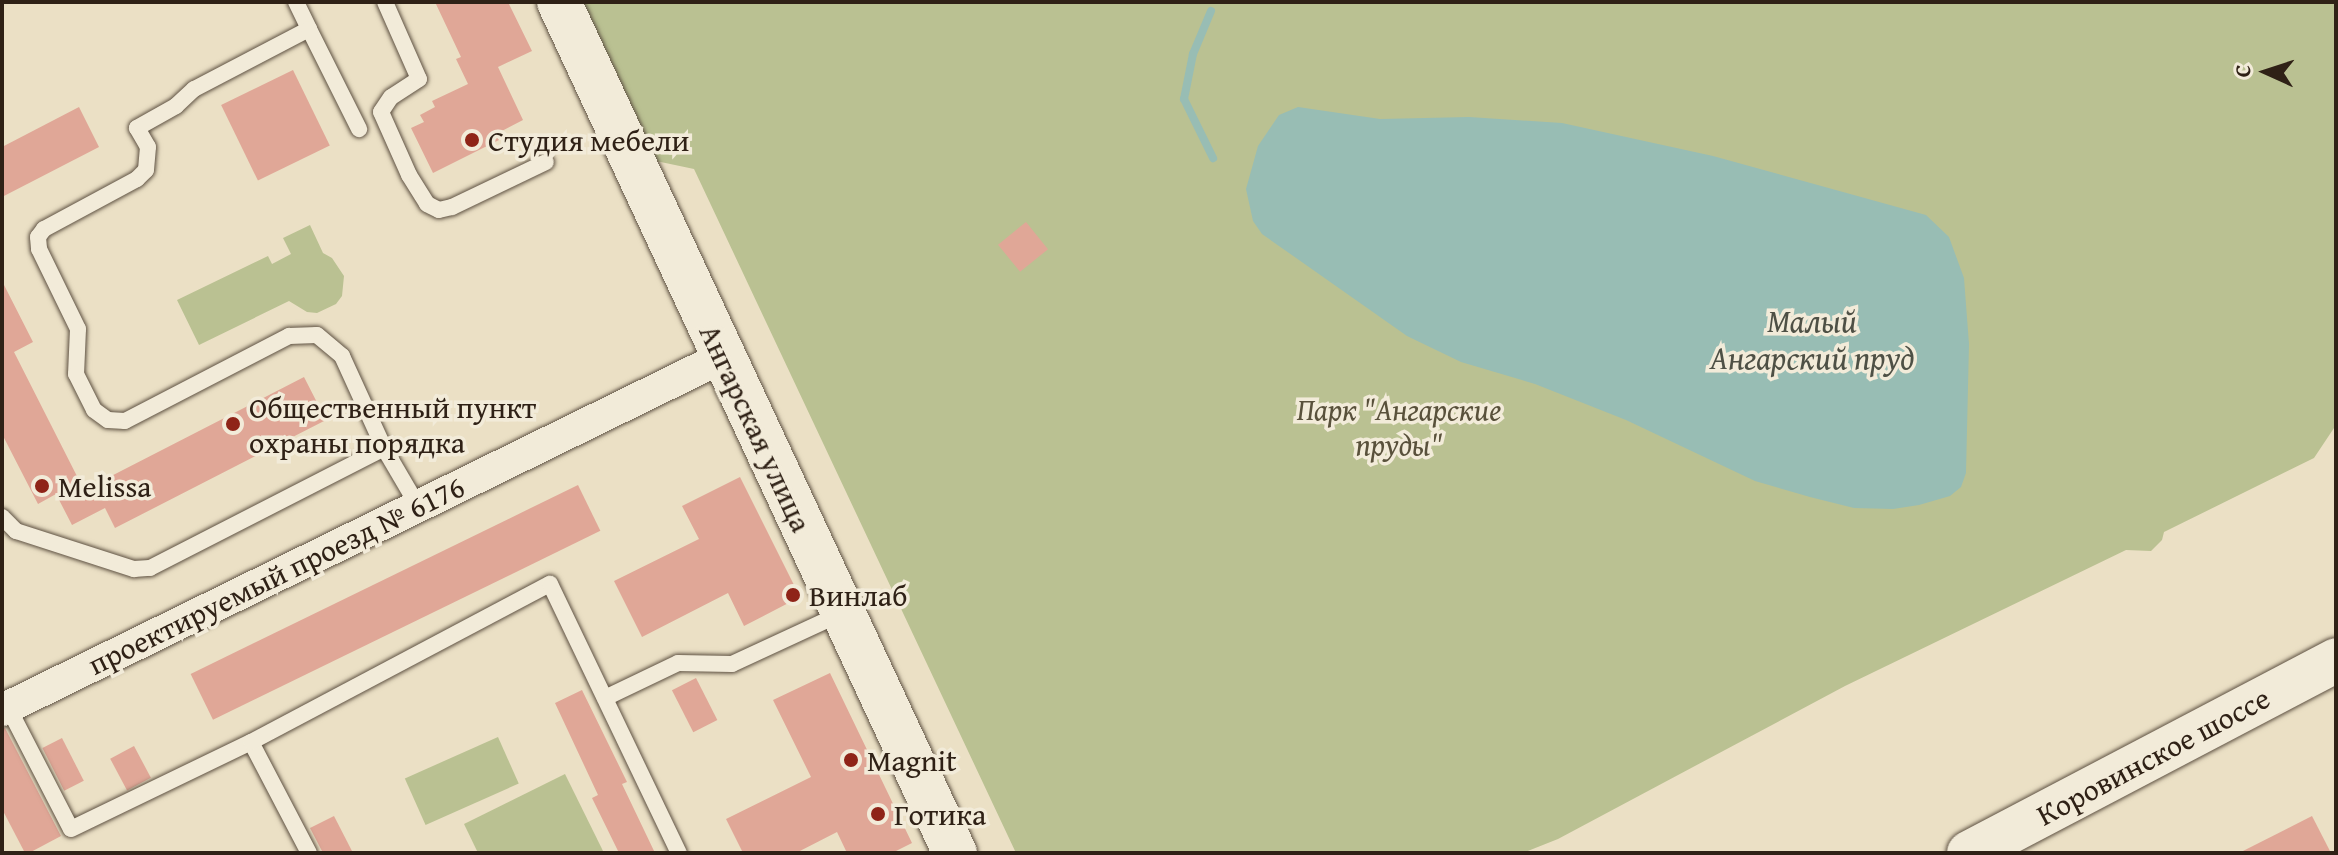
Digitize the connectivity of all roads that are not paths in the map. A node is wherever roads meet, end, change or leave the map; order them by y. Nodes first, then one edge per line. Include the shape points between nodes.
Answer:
1 (296, 2) edge
2 (385, 2) edge
3 (559, 2) edge
4 (309, 29) junction
5 (359, 129) dead end
6 (546, 162) dead end
7 (723, 357) junction
8 (384, 448) junction
9 (418, 506) junction
10 (2, 517) edge
11 (843, 613) junction
12 (2336, 660) edge
13 (605, 698) junction
14 (5, 709) edge
15 (251, 742) junction
16 (949, 850) edge
17 (309, 853) edge
18 (679, 853) edge
19 (1969, 853) edge

1 - 4 lane
2 - 6 lane via 419,79 391,97 381,112 427,204 439,210 452,207
3 - 7 street, Ангарская улица
4 - 5 lane
4 - 8 lane via 194,89 137,128 148,147 146,170 44,229 39,249 78,329 76,374 94,410 108,420 125,421 302,333 317,335 342,356
7 - 9 street, проектируемый проезд № 6176
7 - 11 street, Ангарская улица
8 - 9 lane
8 - 10 lane via 150,568 134,569 16,531
9 - 14 street, проектируемый проезд № 6176
11 - 13 lane via 732,664 678,663
11 - 16 street, Ангарская улица
12 - 19 street, Коровинское шоссе
13 - 15 lane via 550,584
13 - 18 lane
14 - 15 lane via 71,829
15 - 17 lane

